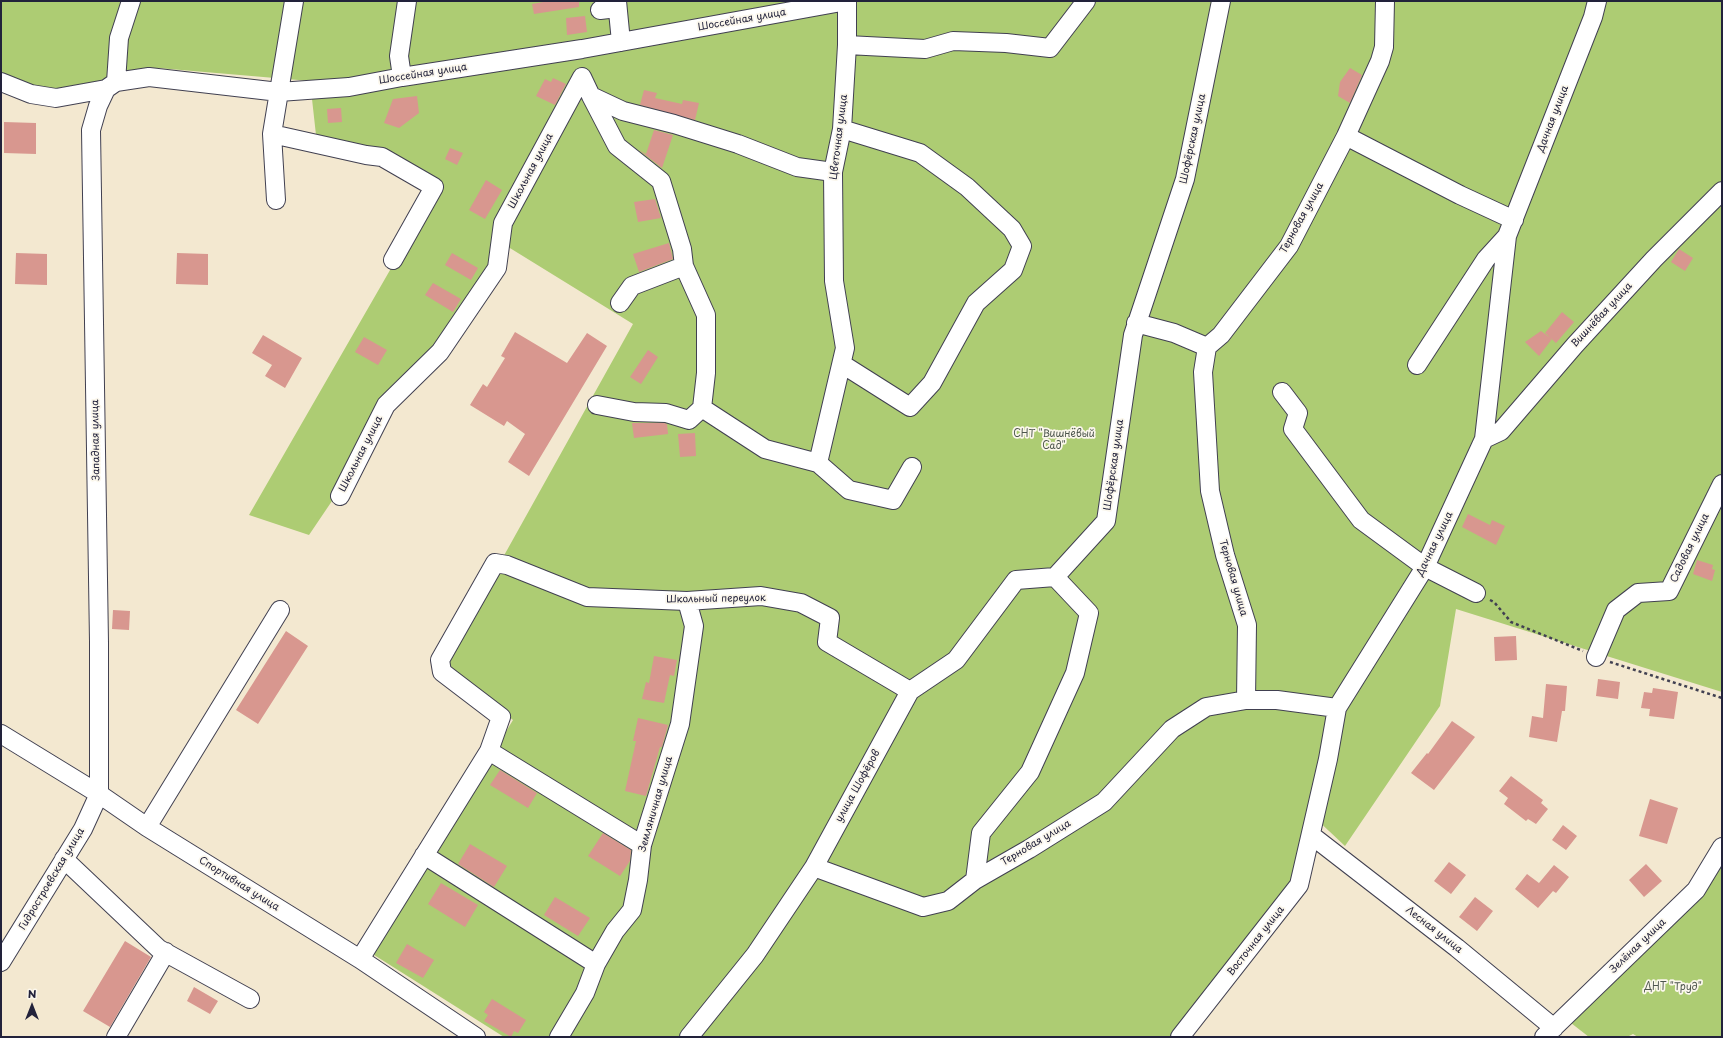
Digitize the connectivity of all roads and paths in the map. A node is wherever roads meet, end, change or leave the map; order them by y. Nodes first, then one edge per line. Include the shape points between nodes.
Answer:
1 (131, 1) edge
2 (294, 1) edge
3 (407, 1) edge
4 (847, 1) edge
5 (1086, 1) edge
6 (1221, 1) edge
7 (1385, 1) edge
8 (1597, 1) edge
9 (612, 6) edge
10 (621, 42) junction
11 (847, 45) junction
12 (582, 49) junction
13 (402, 77) junction
14 (582, 77) junction
15 (1, 82) edge
16 (111, 86) junction
17 (279, 92) junction
18 (591, 96) junction
19 (842, 129) junction
20 (272, 134) junction
21 (1346, 136) junction
22 (833, 172) junction
23 (1722, 191) edge
24 (276, 200) dead end
25 (1510, 228) junction
26 (393, 260) dead end
27 (684, 266) junction
28 (620, 303) dead end
29 (1136, 323) junction
30 (1207, 348) junction
31 (842, 364) junction
32 (1417, 365) dead end
33 (1282, 392) dead end
34 (597, 404) dead end
35 (702, 408) junction
36 (1484, 439) junction
37 (818, 462) junction
38 (912, 467) dead end
39 (1722, 484) edge
40 (340, 496) dead end
41 (1425, 567) junction
42 (1056, 577) junction
43 (1476, 593) dead end
44 (687, 601) junction
45 (280, 610) dead end
46 (1596, 656) dead end
47 (910, 691) junction
48 (1246, 700) junction
49 (1337, 708) junction
50 (1, 734) edge
51 (489, 751) junction
52 (99, 794) junction
53 (147, 827) junction
54 (1311, 835) junction
55 (642, 845) junction
56 (1722, 847) edge
57 (424, 855) junction
58 (64, 860) junction
59 (814, 867) junction
60 (975, 880) junction
61 (166, 952) junction
62 (360, 958) junction
63 (1, 962) edge
64 (596, 964) junction
65 (250, 999) dead end
66 (1549, 1032) edge
67 (116, 1037) edge
68 (476, 1037) edge
69 (559, 1037) edge
70 (689, 1037) edge
71 (1180, 1037) edge

1 - 16 street via 119,38
2 - 17 street
3 - 13 street via 399,56
4 - 10 street, Шоссейная улица
4 - 11 street, Цветочная улица
5 - 11 street via 1050,48 953,41 925,49
6 - 29 street, Шофёрская улица via 1185,180
7 - 21 street, Терновая улица via 1386,35 1380,61
8 - 25 street, Дачная улица
9 - 10 street
10 - 12 street, Шоссейная улица
11 - 19 street, Цветочная улица
12 - 13 street, Шоссейная улица
12 - 14 street
13 - 17 street, Шоссейная улица via 349,87
14 - 18 street
14 - 40 street, Школьная улица via 503,223 497,268 440,352 386,405
15 - 16 street, Шоссейная улица via 31,94 56,98
16 - 17 street, Шоссейная улица via 149,76
16 - 52 street, Западная улица via 98,106 91,130
17 - 20 street
18 - 22 street via 623,111 738,144 798,167
18 - 27 street via 617,146 661,181 682,249
19 - 22 street, Цветочная улица
19 - 31 street via 920,153 966,187 1012,230 1022,246 1013,270 976,303 932,383 910,407
20 - 24 street
20 - 26 street via 382,157 434,187
21 - 25 street via 1440,185
21 - 30 street, Терновая улица via 1289,246 1221,335
22 - 31 street, Цветочная улица via 834,281 845,348
23 - 36 street, Вишнёвая улица via 1580,339 1501,432
25 - 32 street, Дачная улица via 1486,259
25 - 36 street, Дачная улица
27 - 28 street via 632,286
27 - 35 street via 706,315 706,373
29 - 30 street via 1174,333
29 - 42 street, Шофёрская улица via 1132,335 1106,521
30 - 48 street, Терновая улица via 1203,372 1210,491 1225,555 1247,625
31 - 37 street, Цветочная улица
33 - 41 street via 1298,412 1293,429 1361,520
34 - 35 street via 634,412 666,412 689,420
35 - 37 street via 765,449
36 - 41 street, Дачная улица
37 - 38 street via 849,490 893,500
39 - 46 street, Садовая улица via 1669,591 1638,593 1616,610
41 - 43 street
41 - 49 street, Дачная улица
42 - 47 street, улица Шофёров via 1016,580 956,660
42 - 60 street via 1089,613 1075,673 1030,772 981,833
44 - 47 street, Школьный переулок via 761,596 801,603 830,618 827,642
44 - 51 street, Школьный переулок via 587,597 495,562 440,660 442,672 501,717
44 - 55 street, Земляничная улица via 694,626 680,724
45 - 53 street
47 - 59 street, улица Шофёров
48 - 49 street via 1277,700
48 - 60 street, Терновая улица via 1206,707 1172,729 1104,802
49 - 54 street, Дачная улица
50 - 52 street, Спортивная улица
51 - 55 street
51 - 57 street
52 - 53 street, Спортивная улица
52 - 58 street, Гидростроевская улица via 83,829
53 - 62 street, Спортивная улица
54 - 66 street, Лесная улица via 1458,948
54 - 71 street, Восточная улица via 1299,885
55 - 64 street, Земляничная улица via 632,910
56 - 66 street, Зелёная улица via 1696,890
57 - 62 street
57 - 64 street
58 - 61 street via 159,949
58 - 63 street, Гидростроевская улица
59 - 60 street, Терновая улица via 923,907 948,901
59 - 70 street, улица Шофёров via 755,955
61 - 65 street
61 - 67 street
62 - 68 street, Спортивная улица
64 - 69 street, Земляничная улица via 585,992

